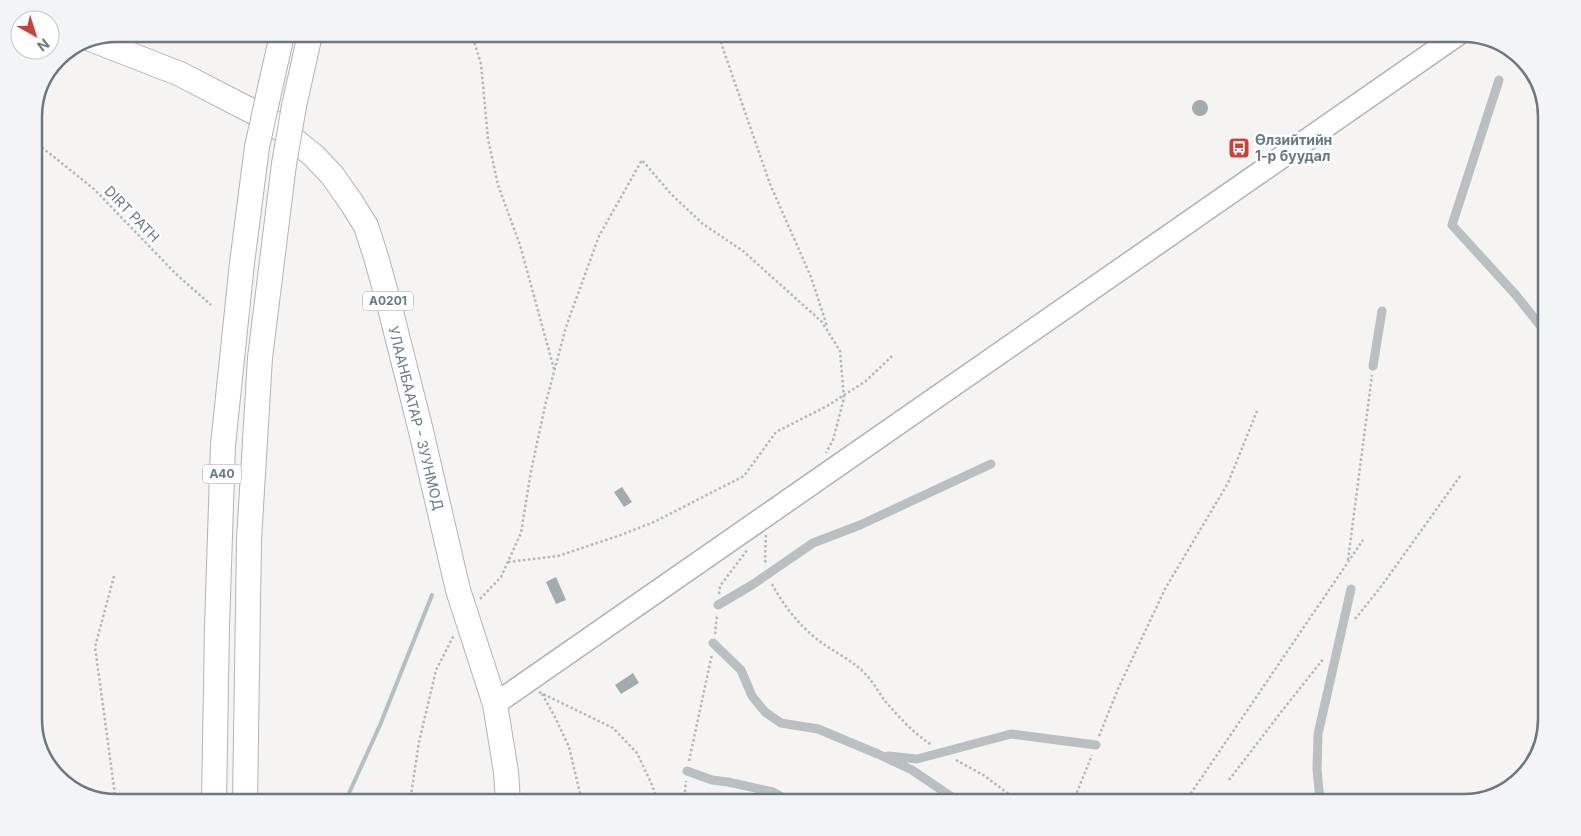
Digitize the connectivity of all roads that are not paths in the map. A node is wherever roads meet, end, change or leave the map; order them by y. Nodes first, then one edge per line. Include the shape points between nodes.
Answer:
1 (280, 42) edge
2 (308, 42) edge
3 (1448, 42) edge
4 (103, 44) edge
5 (1499, 80) dead end
6 (1382, 311) dead end
7 (1538, 323) edge
8 (1373, 366) road end
9 (991, 464) dead end
10 (1351, 589) dead end
11 (718, 605) dead end
12 (713, 644) dead end
13 (495, 704) junction
14 (1096, 745) road end
15 (878, 754) junction
16 (687, 771) dead end
17 (506, 772) junction
18 (214, 794) edge
19 (246, 794) edge
20 (507, 794) edge
21 (514, 794) edge
22 (776, 794) edge
23 (947, 794) edge
24 (1319, 794) edge

1 - 18 highway, A40, bridge via 257,147 223,446
2 - 19 highway, A40, bridge via 284,164 260,358 250,521
3 - 13 main road via 534,687
4 - 13 highway, УЛААНБААТАР - ЗУУНМОД / A0201 via 180,74 271,120 332,175 366,226 465,614
5 - 7 street via 1452,225
6 - 8 street
9 - 11 street via 860,526 813,543
10 - 24 street via 1318,734
12 - 15 street via 741,670 752,696 765,712 781,722 818,729
13 - 17 highway, A0201
14 - 15 street via 1011,734 917,759
15 - 23 street via 912,770
16 - 22 street
17 - 20 highway, A0201
17 - 21 highway, A0201

